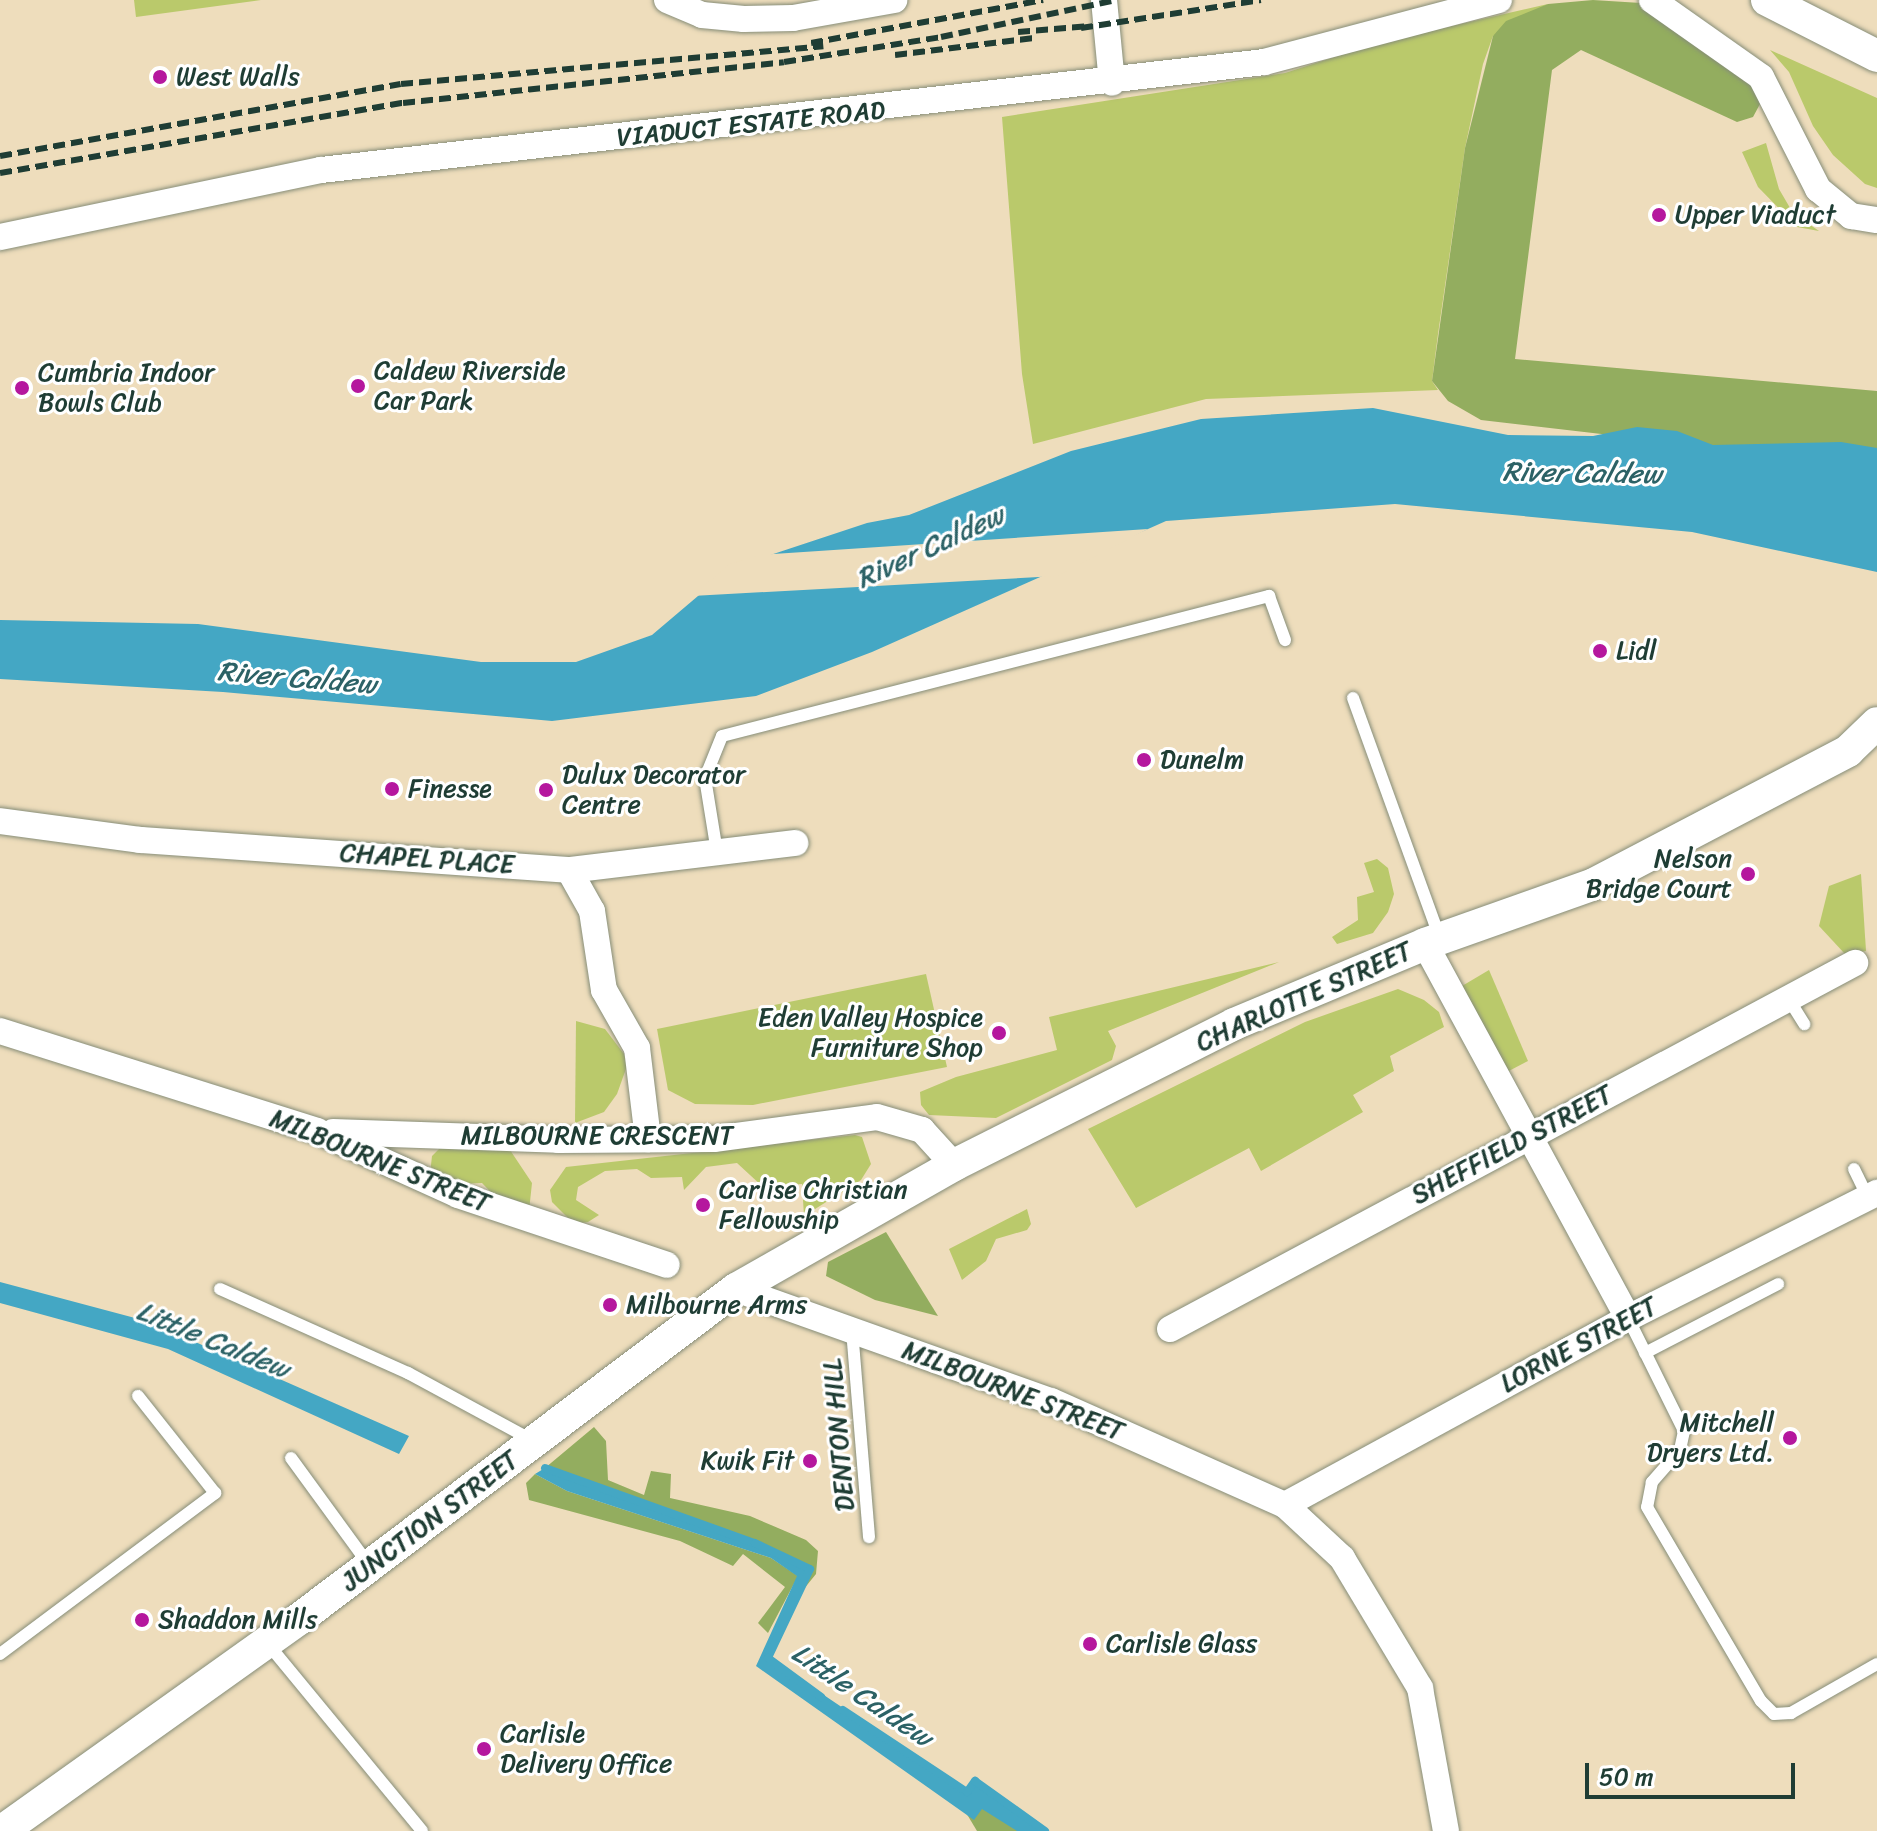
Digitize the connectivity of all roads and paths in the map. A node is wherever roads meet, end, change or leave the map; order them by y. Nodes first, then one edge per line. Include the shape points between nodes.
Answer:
1 (667, 0) edge
2 (894, 0) edge
3 (1104, 0) edge
4 (1499, 0) edge
5 (1652, 0) edge
6 (1767, 0) edge
7 (742, 10) edge
8 (1877, 56) edge
9 (1112, 83) junction
10 (1877, 220) edge
11 (0, 237) edge
12 (1285, 640) dead end
13 (1353, 698) dead end
14 (1877, 723) edge
15 (0, 821) edge
16 (795, 843) dead end
17 (717, 852) junction
18 (569, 870) junction
19 (1433, 942) junction
20 (1855, 963) dead end
21 (1788, 998) junction
22 (1804, 1024) dead end
23 (0, 1031) edge
24 (317, 1131) junction
25 (1528, 1136) junction
26 (648, 1139) junction
27 (954, 1165) junction
28 (1854, 1169) dead end
29 (1872, 1196) edge
30 (667, 1265) dead end
31 (1778, 1284) dead end
32 (220, 1289) dead end
33 (736, 1289) junction
34 (1628, 1318) junction
35 (1170, 1329) dead end
36 (852, 1330) junction
37 (1645, 1353) junction
38 (138, 1396) dead end
39 (535, 1442) junction
40 (291, 1458) dead end
41 (1285, 1505) junction
42 (869, 1537) dead end
43 (370, 1567) junction
44 (266, 1641) junction
45 (0, 1654) edge
46 (1877, 1664) edge
47 (2, 1831) edge
48 (422, 1831) edge
49 (1446, 1831) edge

1 - 7 street via 702,15
2 - 7 street via 793,18
3 - 9 street
4 - 9 street, VIADUCT ESTATE ROAD via 1264,62
5 - 10 street via 1761,77 1818,189 1851,216
6 - 8 street
9 - 11 street, VIADUCT ESTATE ROAD via 321,170
12 - 17 lane via 1269,596 722,736 705,778
13 - 19 lane
14 - 19 street, CHARLOTTE STREET via 1848,751 1594,884
15 - 18 street, CHAPEL PLACE via 140,840
16 - 17 street, CHAPEL PLACE
17 - 18 street, CHAPEL PLACE
18 - 26 street via 592,911 604,990 640,1057
19 - 25 street
19 - 27 street, CHARLOTTE STREET via 1234,1024
20 - 21 street, SHEFFIELD STREET
21 - 22 lane
21 - 25 street, SHEFFIELD STREET
23 - 24 street, MILBOURNE STREET
24 - 26 street, MILBOURNE CRESCENT
24 - 30 street, MILBOURNE STREET via 458,1195
25 - 34 street
25 - 35 street, SHEFFIELD STREET
26 - 27 street, MILBOURNE CRESCENT via 714,1139 877,1117 922,1130
27 - 33 street, CHARLOTTE STREET
28 - 29 lane
29 - 34 street, LORNE STREET
31 - 37 lane
32 - 39 lane via 408,1373
33 - 36 street, MILBOURNE STREET
33 - 39 street, JUNCTION STREET
34 - 37 lane
34 - 41 street, LORNE STREET
36 - 41 street, MILBOURNE STREET via 1051,1401
36 - 42 lane, DENTON HILL
37 - 46 lane via 1684,1431 1680,1450 1652,1482 1647,1507 1761,1701 1774,1714 1791,1713
38 - 45 lane via 215,1493
39 - 43 street, JUNCTION STREET
40 - 43 lane
41 - 49 street, MILBOURNE STREET via 1342,1558 1420,1688
43 - 44 street, JUNCTION STREET
44 - 47 street, JUNCTION STREET
44 - 48 lane

